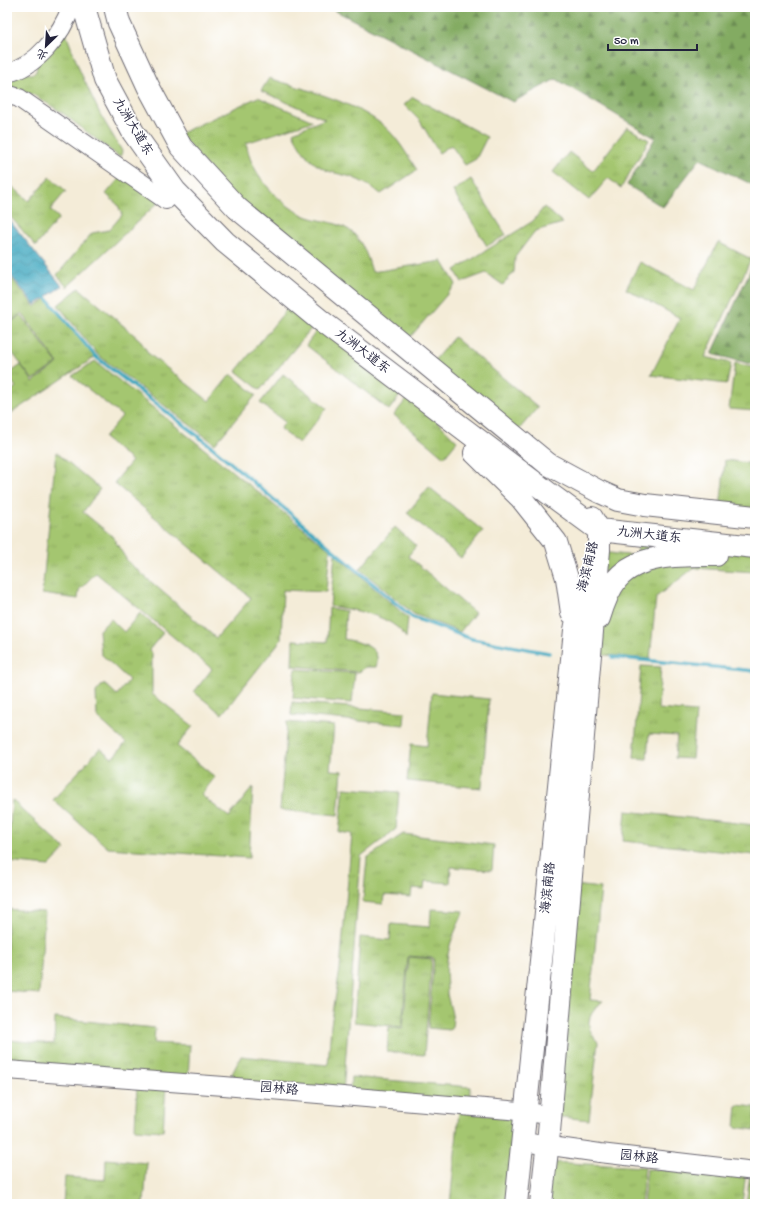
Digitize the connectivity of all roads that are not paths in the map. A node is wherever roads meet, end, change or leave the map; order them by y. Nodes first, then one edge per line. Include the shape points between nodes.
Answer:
1 (71, 7) edge
2 (84, 7) edge
3 (115, 7) edge
4 (7, 73) edge
5 (7, 94) edge
6 (166, 200) dead end
7 (411, 388) junction
8 (548, 464) junction
9 (645, 505) junction
10 (755, 517) edge
11 (599, 530) junction
12 (755, 547) edge
13 (755, 554) edge
14 (583, 636) junction
15 (7, 1070) edge
16 (526, 1112) junction
17 (550, 1115) junction
18 (523, 1142) junction
19 (548, 1145) junction
20 (755, 1171) edge
21 (516, 1204) edge
22 (541, 1204) edge

1 - 4 street via 63,26 43,51 28,64
2 - 7 main road, 九洲大道东 via 105,80 133,132 175,191 225,242 321,321
3 - 8 main road via 119,24 144,79 181,147 238,208
5 - 6 street via 19,98
7 - 11 main road, 九洲大道东
7 - 14 main road via 521,498 556,542
8 - 9 main road via 598,492 618,500
8 - 11 main road via 580,496
9 - 10 main road
9 - 11 main road via 619,516
11 - 12 main road, 九洲大道东
11 - 14 main road, 海滨南路 via 599,550
13 - 14 main road via 694,555 654,559 637,564 618,579
14 - 16 main road, 海滨南路
14 - 17 main road, 海滨南路
15 - 16 street, 园林路 via 232,1086
16 - 17 street, 园林路
16 - 18 main road, 海滨南路
17 - 19 main road, 海滨南路
18 - 19 street, 园林路
18 - 21 main road, 海滨南路
19 - 20 street, 园林路
19 - 22 main road, 海滨南路

